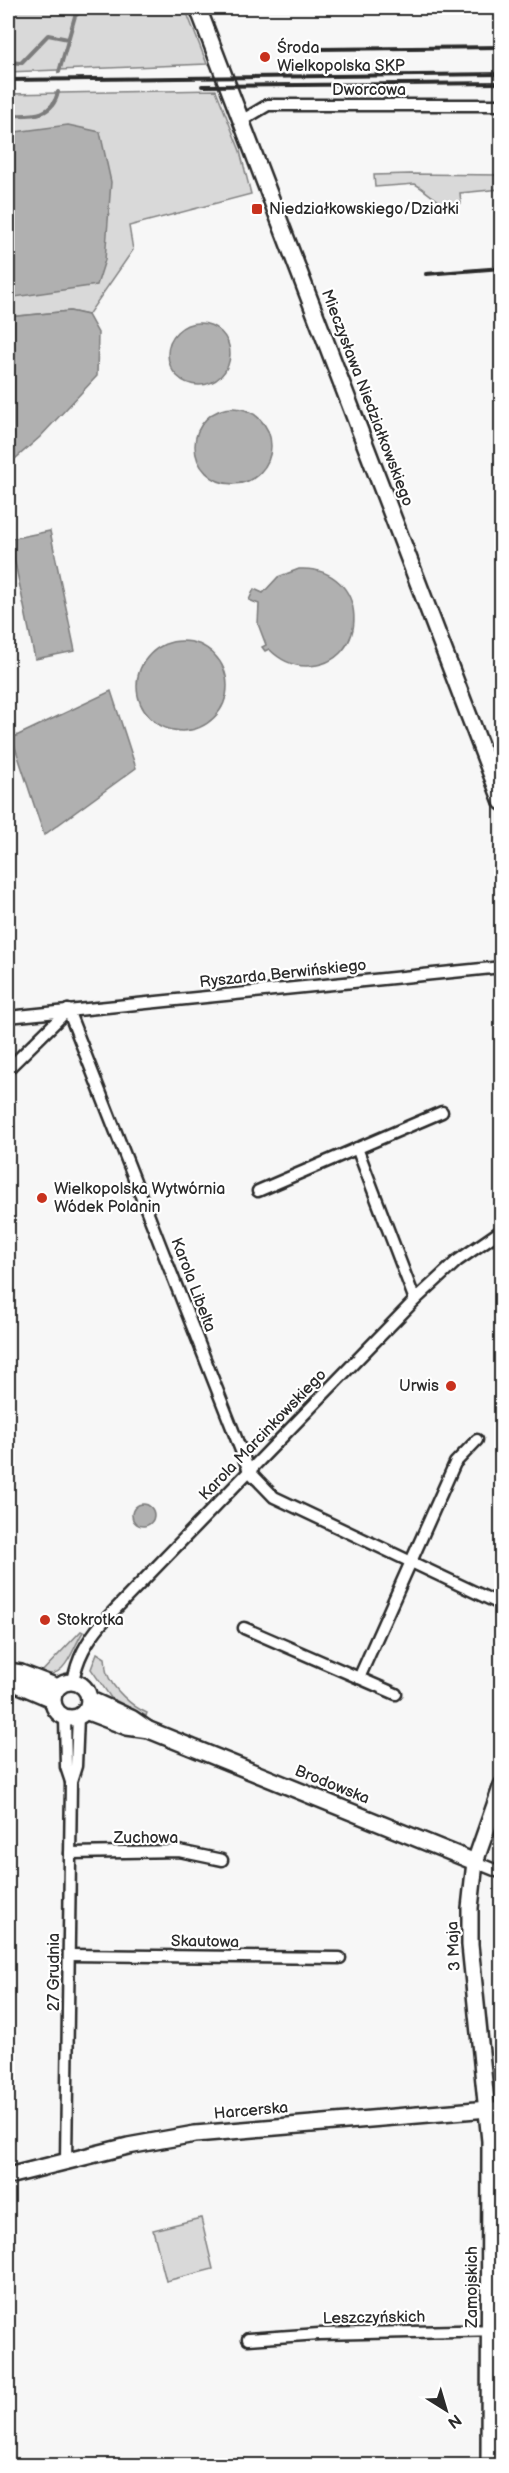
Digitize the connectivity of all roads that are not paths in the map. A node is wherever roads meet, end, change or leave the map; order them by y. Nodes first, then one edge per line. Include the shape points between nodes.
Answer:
1 (198, 8) edge
2 (501, 105) edge
3 (241, 121) junction
4 (501, 802) edge
5 (501, 967) edge
6 (68, 1010) junction
7 (8, 1017) edge
8 (8, 1069) edge
9 (442, 1112) dead end
10 (357, 1148) junction
11 (258, 1191) dead end
12 (501, 1230) edge
13 (415, 1300) junction
14 (477, 1440) dead end
15 (249, 1471) junction
16 (411, 1561) junction
17 (501, 1605) edge
18 (244, 1628) dead end
19 (8, 1671) edge
20 (8, 1677) edge
21 (359, 1678) junction
22 (73, 1682) junction
23 (55, 1693) junction
24 (396, 1694) dead end
25 (79, 1711) junction
26 (501, 1785) edge
27 (69, 1853) junction
28 (222, 1860) dead end
29 (475, 1862) junction
30 (501, 1873) edge
31 (69, 1955) junction
32 (340, 1958) dead end
33 (495, 2108) edge
34 (66, 2162) junction
35 (8, 2175) edge
36 (495, 2330) edge
37 (248, 2339) dead end
38 (489, 2466) edge

1 - 3 street, Mieczysława Niedziałkowskiego
2 - 3 street, Dworcowa via 268,105
3 - 4 street, Mieczysława Niedziałkowskiego
5 - 6 street, Ryszarda Berwińskiego
6 - 7 street, Ryszarda Berwińskiego
6 - 8 street
6 - 15 street, Karola Libelta
9 - 10 street
10 - 11 street
10 - 13 street
12 - 13 street, Karola Marcinkowskiego via 457,1261
13 - 15 street, Karola Marcinkowskiego
14 - 16 street via 455,1463
15 - 16 street via 274,1497
15 - 22 street, Karola Marcinkowskiego via 92,1634 76,1662
16 - 17 street
16 - 21 street
18 - 21 street
19 - 23 street via 21,1673
20 - 23 street via 17,1684
21 - 24 street
22 - 23 street via 64,1683
22 - 25 street via 87,1690
23 - 25 street via 53,1706 59,1714
25 - 27 street, 27 Grudnia via 66,1767 71,1782
25 - 29 street, Brodowska via 132,1718 149,1730
26 - 29 street, 3 Maja
27 - 28 street, Zuchowa via 179,1851
27 - 31 street, 27 Grudnia
29 - 30 street, Brodowska
29 - 33 street, 3 Maja via 470,1945
31 - 32 street, Skautowa
31 - 34 street, 27 Grudnia
33 - 34 street, Harcerska via 195,2134
33 - 36 street, Zamojskich via 490,2164
34 - 35 street, Harcerska
36 - 37 street, Leszczyńskich
36 - 38 street, Zamojskich

